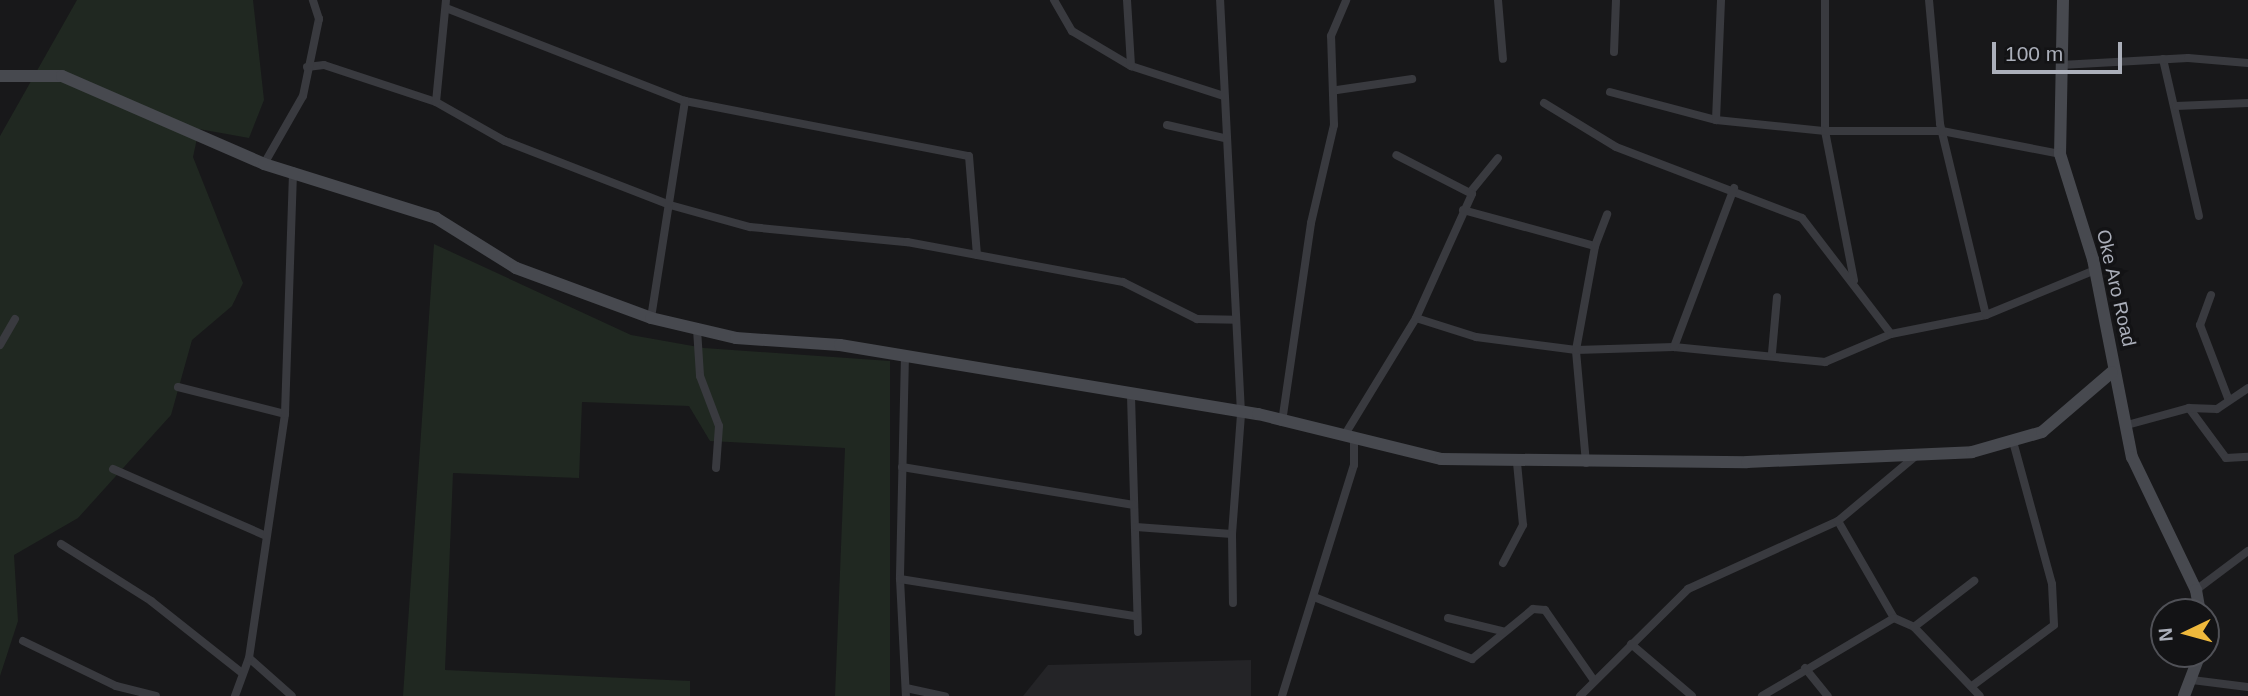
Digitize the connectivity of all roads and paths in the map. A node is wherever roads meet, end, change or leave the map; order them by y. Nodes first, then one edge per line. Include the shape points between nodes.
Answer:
1 (313, 0) edge
2 (1054, 0) edge
3 (1127, 0) edge
4 (1220, 0) edge
5 (1346, 0) edge
6 (1498, 0) edge
7 (1616, 0) edge
8 (1721, 0) edge
9 (1825, 0) edge
10 (1929, 0) edge
11 (2063, 0) edge
12 (446, 4) edge
13 (1614, 52) dead end
14 (1503, 59) dead end
15 (2163, 60) junction
16 (2248, 64) edge
17 (1131, 65) junction
18 (2061, 65) junction
19 (307, 67) junction
20 (0, 76) edge
21 (1412, 79) dead end
22 (1338, 90) junction
23 (1610, 92) dead end
24 (1224, 96) junction
25 (685, 101) junction
26 (436, 102) junction
27 (1544, 103) dead end
28 (2248, 103) edge
29 (2176, 106) junction
30 (1716, 120) junction
31 (1167, 125) dead end
32 (1825, 131) junction
33 (1942, 131) junction
34 (1224, 138) junction
35 (2060, 154) junction
36 (1396, 155) dead end
37 (1498, 158) dead end
38 (259, 161) junction
39 (293, 171) junction
40 (1734, 188) junction
41 (1472, 190) junction
42 (670, 205) junction
43 (1463, 210) junction
44 (1607, 214) dead end
45 (2199, 216) dead end
46 (1595, 246) junction
47 (977, 255) junction
48 (2095, 270) junction
49 (1855, 284) junction
50 (2211, 295) dead end
51 (1777, 297) dead end
52 (1986, 315) junction
53 (651, 318) junction
54 (1416, 318) junction
55 (15, 319) dead end
56 (1236, 320) junction
57 (697, 330) junction
58 (1891, 334) junction
59 (0, 345) edge
60 (1674, 347) junction
61 (1576, 349) junction
62 (1772, 353) junction
63 (905, 355) junction
64 (2112, 372) junction
65 (178, 387) dead end
66 (2248, 388) edge
67 (1131, 396) junction
68 (2228, 398) junction
69 (2189, 408) junction
70 (1241, 413) junction
71 (285, 414) junction
72 (1282, 422) junction
73 (2127, 425) junction
74 (1349, 437) junction
75 (2014, 445) junction
76 (1917, 455) junction
77 (2248, 457) edge
78 (1517, 463) junction
79 (1586, 463) junction
80 (902, 467) junction
81 (716, 468) dead end
82 (113, 470) dead end
83 (1134, 505) junction
84 (1838, 521) junction
85 (1136, 527) junction
86 (1232, 534) junction
87 (264, 535) junction
88 (61, 544) dead end
89 (2248, 551) edge
90 (1503, 563) dead end
91 (900, 579) junction
92 (1974, 581) dead end
93 (2196, 590) junction
94 (1314, 597) junction
95 (2197, 598) edge
96 (1233, 603) dead end
97 (1134, 615) junction
98 (1448, 618) dead end
99 (1894, 618) junction
100 (1914, 627) junction
101 (1502, 631) junction
102 (1138, 632) dead end
103 (23, 641) dead end
104 (1631, 644) junction
105 (249, 658) junction
106 (1805, 668) junction
107 (2196, 668) edge
108 (241, 672) junction
109 (1593, 679) junction
110 (2192, 680) junction
111 (1972, 686) junction
112 (2248, 687) edge
113 (906, 692) edge
114 (156, 696) edge
115 (235, 696) edge
116 (292, 696) edge
117 (945, 696) edge
118 (1282, 696) edge
119 (1580, 696) edge
120 (1692, 696) edge
121 (1762, 696) edge
122 (1828, 696) edge
123 (1980, 696) edge
124 (2185, 696) edge

1 - 19 street via 319,19
2 - 17 street via 1072,31
3 - 17 street
4 - 24 street
5 - 22 street via 1329,46
6 - 14 street
7 - 13 street
8 - 30 street
9 - 32 street
10 - 33 street
11 - 18 street, Oke Aro Road
12 - 25 street
12 - 26 street
15 - 16 street
15 - 18 street
15 - 29 street
17 - 24 street
18 - 35 street, Oke Aro Road
19 - 26 street via 324,65
19 - 38 street via 299,107
20 - 38 street via 54,74
21 - 22 street
22 - 72 street
23 - 30 street
24 - 34 street
25 - 42 street
25 - 47 street via 969,156
26 - 42 street via 505,141
27 - 40 street via 1616,147 1683,176
28 - 29 street
29 - 45 street
30 - 32 street
31 - 34 street
32 - 33 street
32 - 49 street
33 - 35 street
33 - 52 street
34 - 56 street
35 - 48 street, Oke Aro Road
36 - 41 street
37 - 41 street
38 - 39 street
39 - 53 street via 436,218 516,268
39 - 71 street
40 - 49 street via 1802,218
40 - 60 street
41 - 43 street
42 - 47 street via 750,227
42 - 53 street
43 - 46 street
43 - 54 street
44 - 46 street
46 - 61 street
47 - 56 street via 1123,282 1197,319
48 - 52 street
48 - 64 street, Oke Aro Road
49 - 58 street
50 - 68 street via 2200,325
51 - 62 street
52 - 58 street
53 - 57 street
54 - 61 street via 1476,337
54 - 74 street
55 - 59 street
56 - 70 street
57 - 63 street
57 - 81 street via 700,376 719,426
58 - 62 street via 1825,362
60 - 61 street
60 - 62 street
61 - 79 street
63 - 67 street
63 - 80 street
64 - 73 street, Oke Aro Road
64 - 75 street via 2060,418
65 - 71 street
66 - 68 street
67 - 70 street
67 - 83 street
68 - 69 street via 2217,409
69 - 73 street
69 - 77 street via 2226,458
70 - 72 street
70 - 86 street
71 - 87 street
72 - 74 street
73 - 93 street, Oke Aro Road via 2132,457
74 - 78 street via 1441,459
74 - 94 street via 1354,465
75 - 76 street
75 - 111 street via 2052,583 2054,625 2045,639
76 - 79 street
76 - 84 street
78 - 79 street
78 - 90 street via 1523,525
80 - 83 street
80 - 91 street
82 - 87 street
83 - 85 street
84 - 99 street
84 - 104 street via 1695,584
85 - 86 street
85 - 97 street
86 - 96 street
87 - 105 street
88 - 108 street via 152,601
89 - 93 street
91 - 97 street
91 - 113 street
92 - 100 street
93 - 95 street, Oke Aro Road
94 - 101 street via 1465,658 1480,656
94 - 118 street
97 - 102 street
98 - 101 street
99 - 100 street
99 - 106 street
100 - 111 street
101 - 109 street via 1533,608 1545,610
103 - 114 street via 116,686
104 - 109 street
104 - 120 street
105 - 108 street
105 - 116 street
106 - 121 street
106 - 122 street
107 - 110 street
108 - 115 street
109 - 119 street
110 - 112 street
110 - 124 street
111 - 123 street
113 - 117 street

